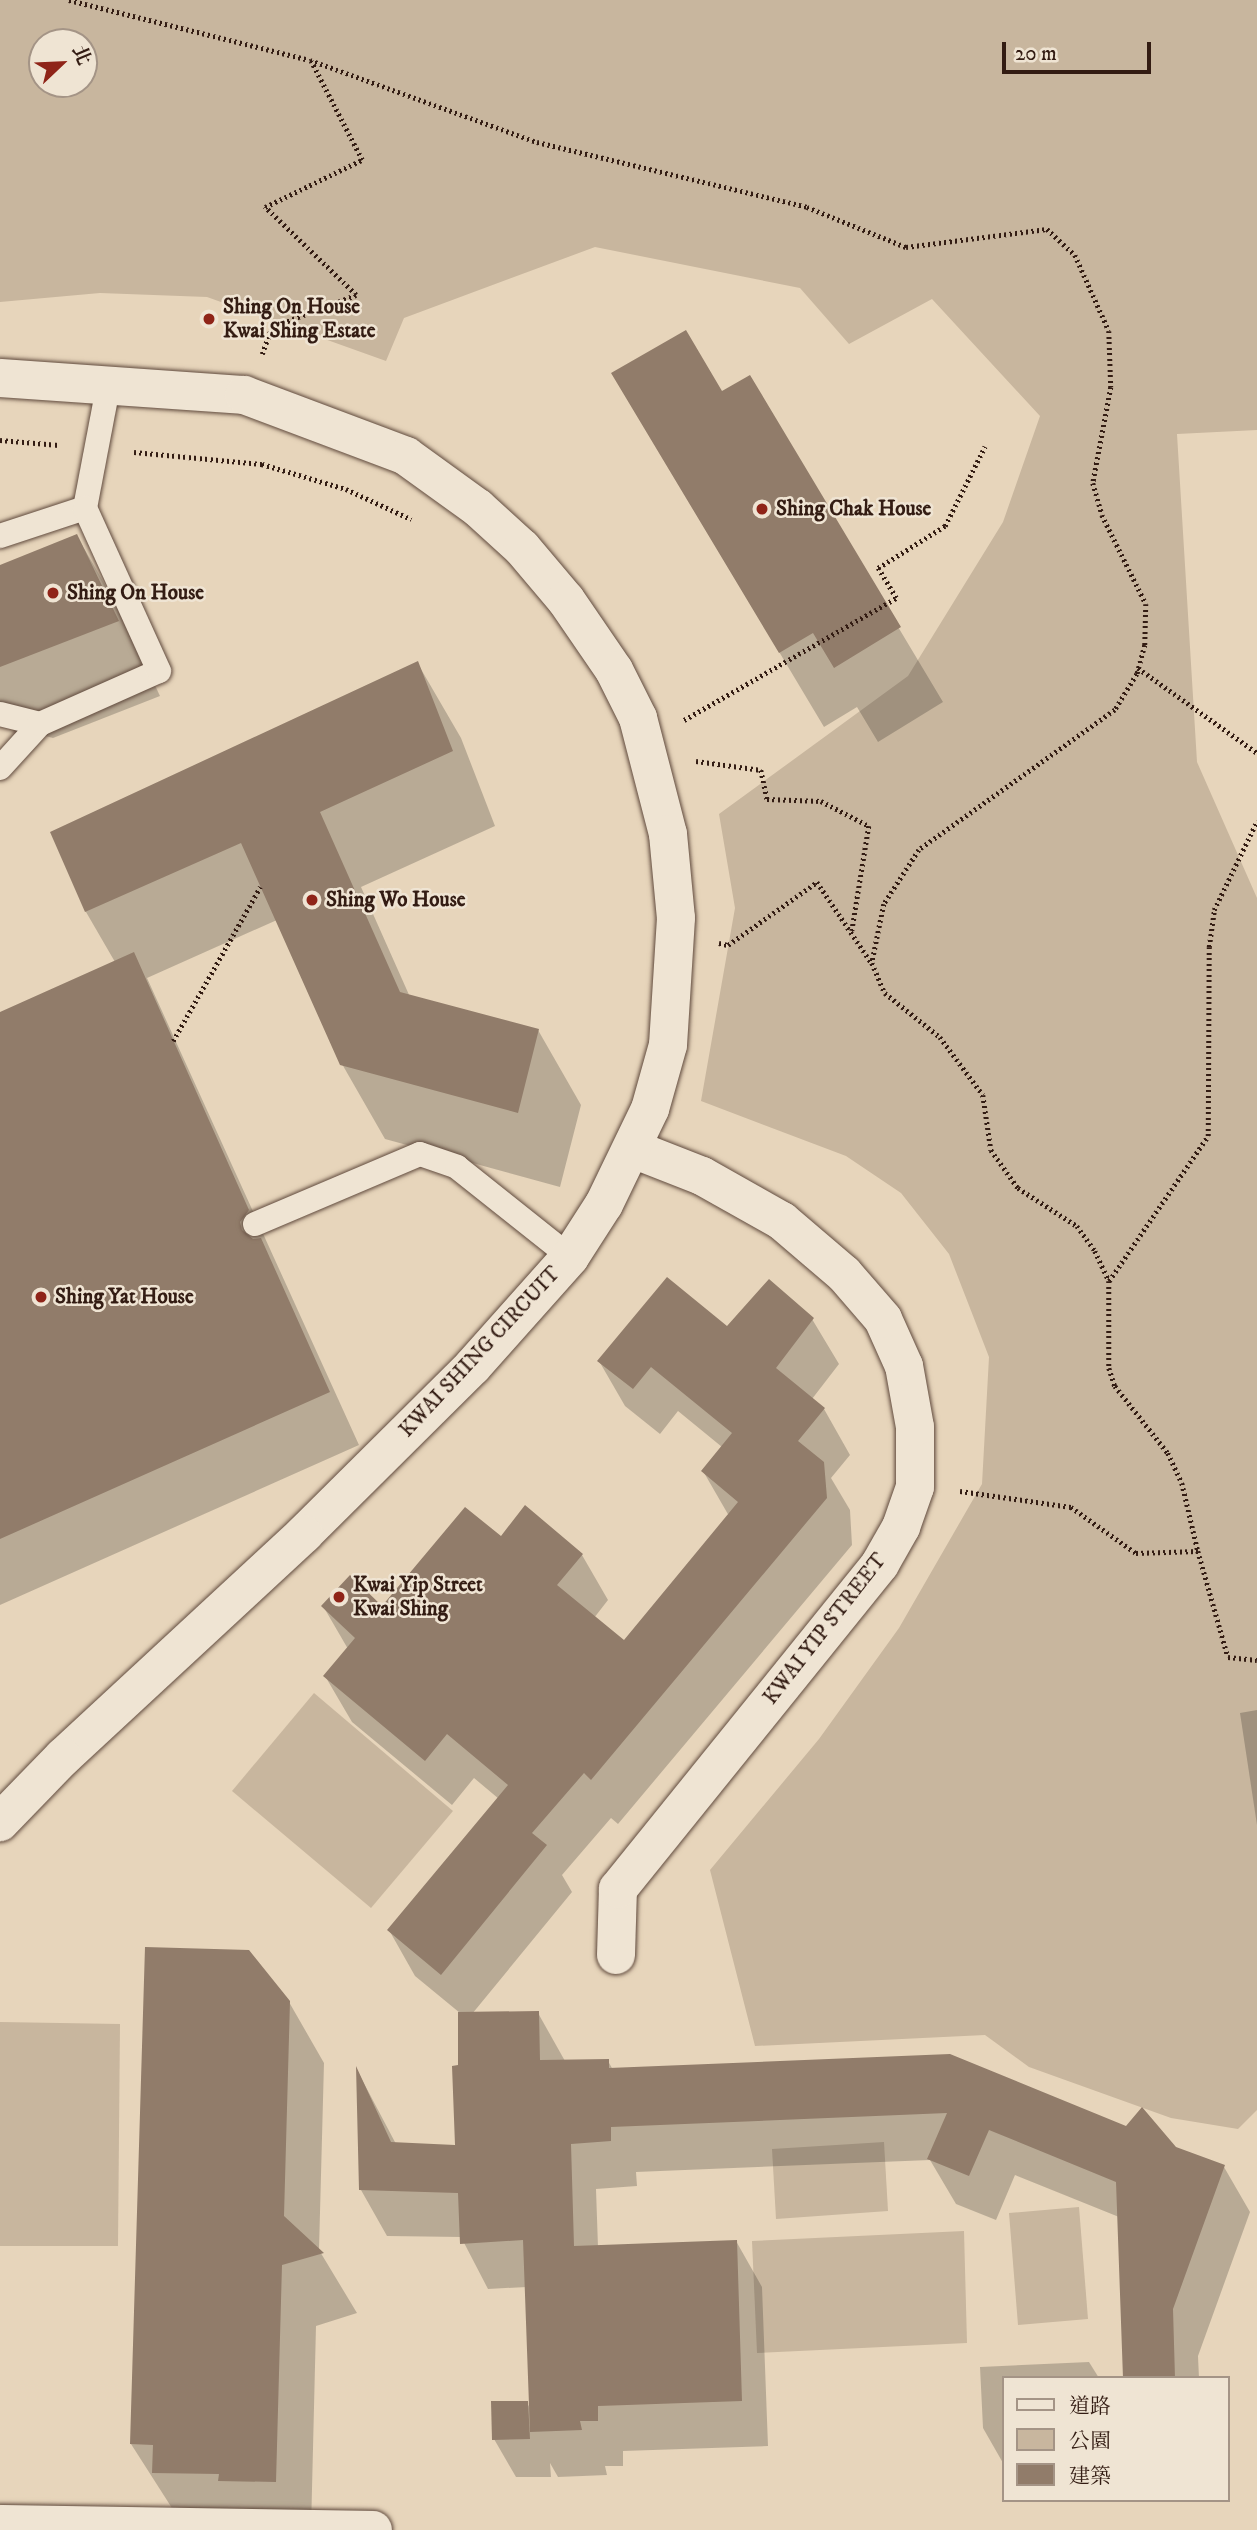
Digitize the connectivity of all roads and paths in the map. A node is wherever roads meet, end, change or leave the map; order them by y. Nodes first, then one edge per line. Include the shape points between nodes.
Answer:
1 (69, 0) edge
2 (310, 60) junction
3 (259, 362) dead end
4 (0, 378) edge
5 (108, 387) junction
6 (0, 440) edge
7 (985, 446) dead end
8 (96, 448) junction
9 (85, 508) junction
10 (415, 521) dead end
11 (0, 536) edge
12 (1138, 668) junction
13 (0, 715) edge
14 (40, 724) junction
15 (675, 726) dead end
16 (1257, 753) edge
17 (685, 760) dead end
18 (0, 768) edge
19 (1257, 821) edge
20 (260, 887) dead end
21 (852, 932) junction
22 (714, 942) dead end
23 (872, 963) junction
24 (173, 1041) dead end
25 (632, 1149) junction
26 (255, 1224) dead end
27 (570, 1257) junction
28 (1109, 1281) junction
29 (952, 1489) dead end
30 (1198, 1552) junction
31 (1257, 1660) edge
32 (0, 1822) edge
33 (616, 1955) dead end
34 (0, 2524) edge
35 (373, 2530) edge

1 - 2 path
2 - 3 path via 362,160 265,207 356,295 272,327
2 - 12 path via 537,142 807,207 906,247 1047,229 1075,255 1109,331 1111,387 1093,483 1102,516 1146,604 1145,645
4 - 5 street, KWAI SHING CIRCUIT
5 - 8 lane
5 - 25 street, KWAI SHING CIRCUIT via 244,395 406,456 478,508 522,548 566,600 614,670 638,718 657,784 674,879 675,969 668,1045 650,1109
6 - 8 path
7 - 15 path via 945,526 878,568 896,598
8 - 9 lane
8 - 10 path via 262,464 346,489
9 - 11 lane
9 - 14 lane via 159,671
12 - 16 path
12 - 23 path via 1115,710 919,850 884,904
13 - 14 lane
14 - 18 lane
17 - 21 path via 761,770 767,799 821,801 869,827
19 - 28 path via 1214,910 1209,947 1208,1136
20 - 24 path
21 - 22 path via 817,882 728,944
21 - 23 path
23 - 28 path via 885,993 940,1037 983,1095 991,1150 1018,1188 1077,1226
25 - 27 street, KWAI SHING CIRCUIT
25 - 33 street, KWAI YIP STREET via 702,1176 782,1221 844,1274 883,1319 904,1366 911,1403 915,1487 901,1527 880,1564 618,1889
26 - 27 lane via 420,1154 450,1164 496,1195
27 - 32 street, KWAI SHING CIRCUIT via 472,1367 304,1534 63,1757
28 - 30 path via 1109,1368 1115,1386 1168,1453 1182,1483
29 - 30 path via 1071,1507 1136,1553
30 - 31 path via 1228,1657
34 - 35 street

